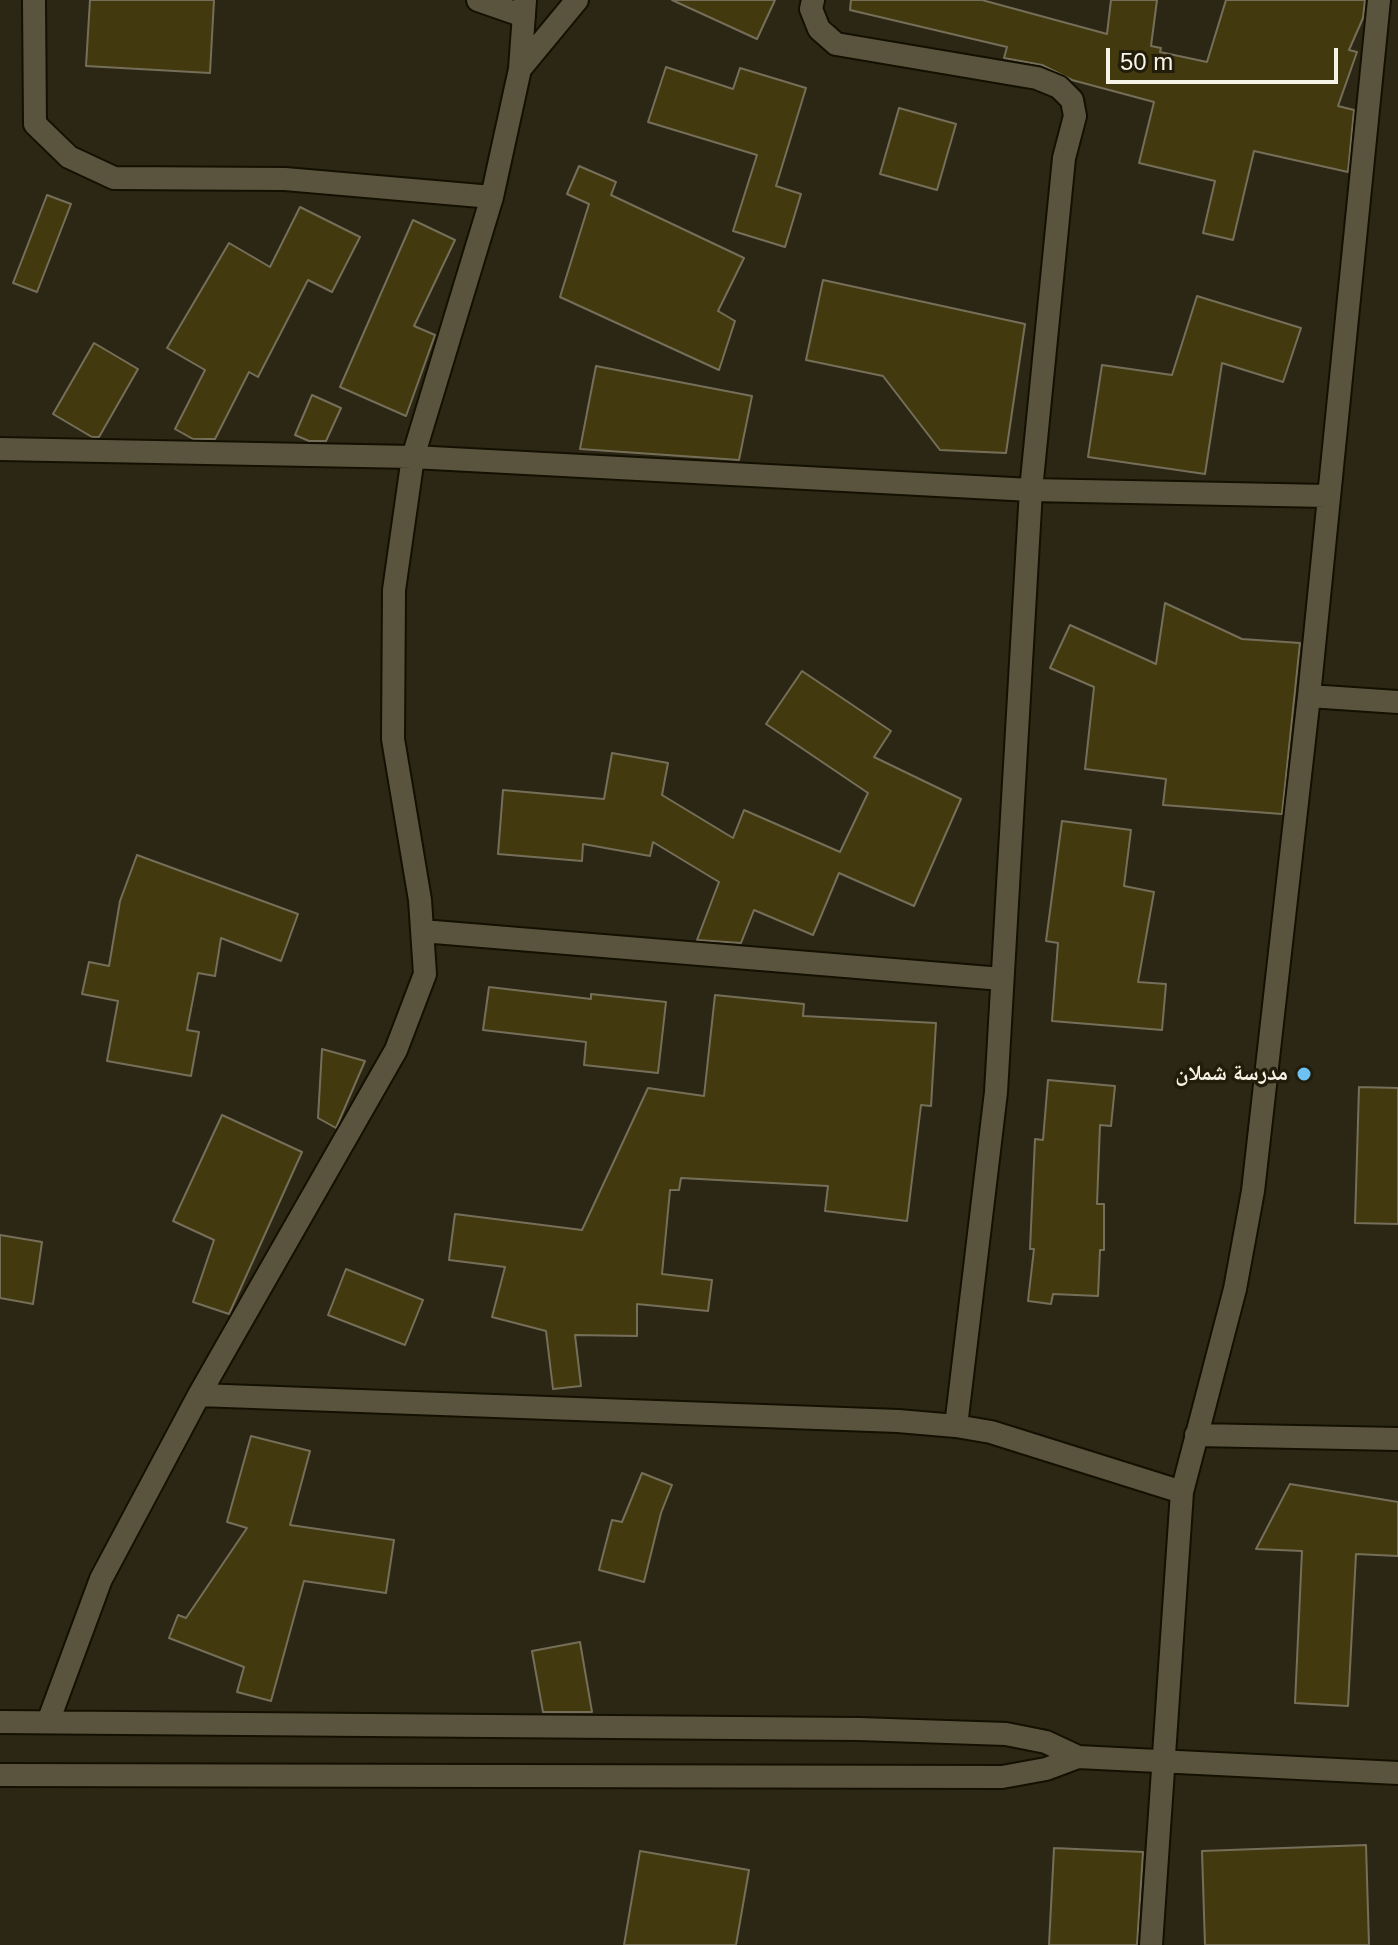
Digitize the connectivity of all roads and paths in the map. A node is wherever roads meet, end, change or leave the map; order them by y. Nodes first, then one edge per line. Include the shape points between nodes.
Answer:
1 (34, 0) edge
2 (478, 0) edge
3 (577, 0) edge
4 (813, 0) edge
5 (1379, 0) edge
6 (525, 8) edge
7 (520, 69) junction
8 (492, 197) junction
9 (0, 449) edge
10 (413, 457) junction
11 (1031, 490) junction
12 (1327, 496) junction
13 (1309, 696) junction
14 (1398, 702) edge
15 (422, 931) junction
16 (1002, 979) junction
17 (199, 1395) junction
18 (956, 1426) junction
19 (1196, 1435) junction
20 (1398, 1439) edge
21 (1182, 1492) junction
22 (0, 1722) edge
23 (48, 1722) junction
24 (1078, 1757) junction
25 (1165, 1761) junction
26 (1398, 1773) edge
27 (0, 1775) edge
28 (1151, 1945) edge

1 - 8 street via 35,124 69,157 114,178 285,179
2 - 6 street
3 - 7 street
4 - 11 street via 819,29 836,44 1037,78 1059,87 1072,100 1075,116 1064,158
5 - 12 street
6 - 7 street
7 - 8 street
8 - 10 street
9 - 10 street
10 - 11 street
10 - 15 street via 394,590 393,739
11 - 12 street
11 - 16 street
12 - 13 street
13 - 14 street
13 - 19 street via 1253,1191 1235,1289
15 - 16 street
15 - 17 street via 425,974 396,1050
16 - 18 street via 996,1092
17 - 18 street
17 - 23 street via 101,1579
18 - 21 street via 991,1432
19 - 20 street
19 - 21 street
21 - 25 street
22 - 23 street
23 - 24 street via 977,1733 1031,1738
24 - 25 street
24 - 27 street via 1046,1769 971,1778
25 - 26 street
25 - 28 street

